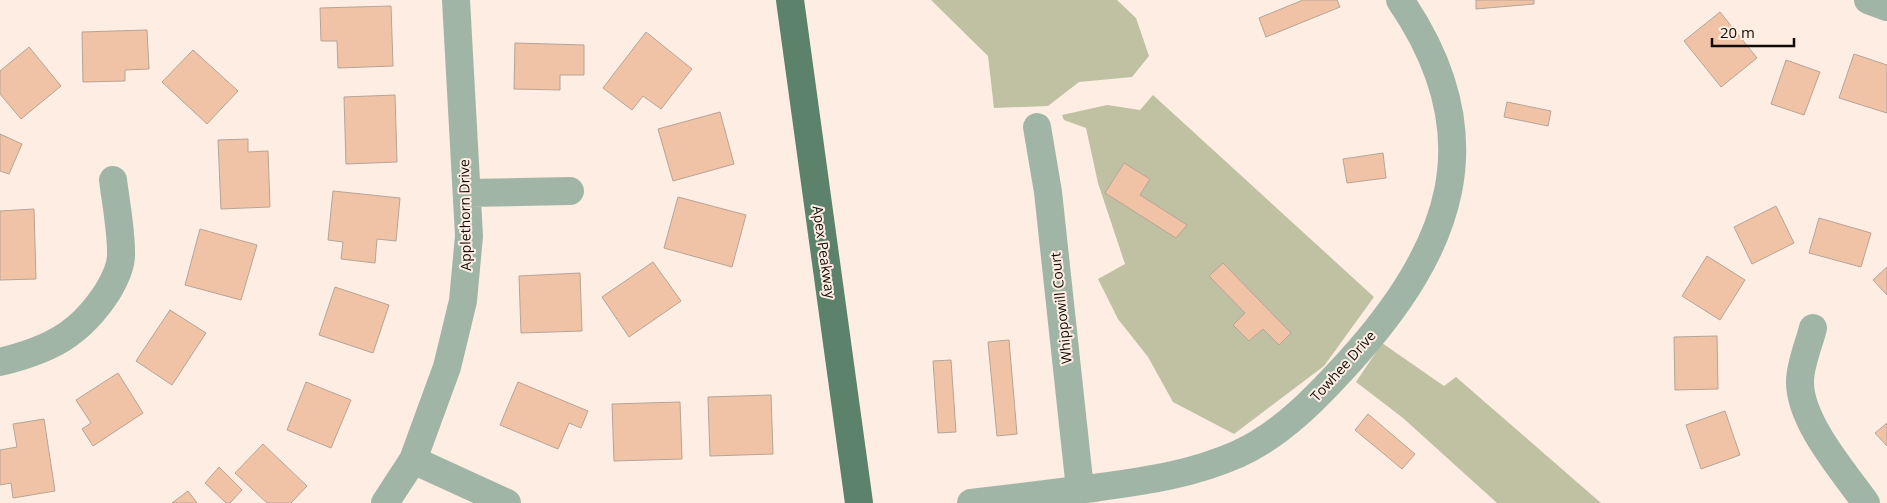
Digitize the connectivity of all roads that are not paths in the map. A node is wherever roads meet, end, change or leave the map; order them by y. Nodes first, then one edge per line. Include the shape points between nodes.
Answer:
1 (456, 0) edge
2 (790, 0) edge
3 (1400, 0) edge
4 (1868, 0) edge
5 (1887, 7) edge
6 (1037, 127) dead end
7 (113, 180) dead end
8 (570, 191) dead end
9 (468, 193) junction
10 (1813, 328) dead end
11 (0, 362) edge
12 (414, 460) junction
13 (1080, 489) junction
14 (385, 503) edge
15 (507, 503) edge
16 (858, 503) edge
17 (971, 503) edge
18 (1866, 503) edge

1 - 9 street, Applethorn Drive
2 - 16 main road, Apex Peakway
3 - 13 street, Towhee Drive via 1434,57 1452,123 1454,155 1449,195 1434,240 1419,270 1367,342 1315,399 1281,427 1240,453 1204,468 1166,478
4 - 5 street
6 - 13 street, Whippowill Court via 1048,192
7 - 11 street via 122,254 114,280 97,309 78,329 35,353
8 - 9 street
9 - 12 street, Applethorn Drive via 469,236 463,300 447,367
10 - 18 street via 1800,381 1804,404 1813,426
12 - 14 street, Applethorn Drive
12 - 15 street
13 - 17 street, Towhee Drive

